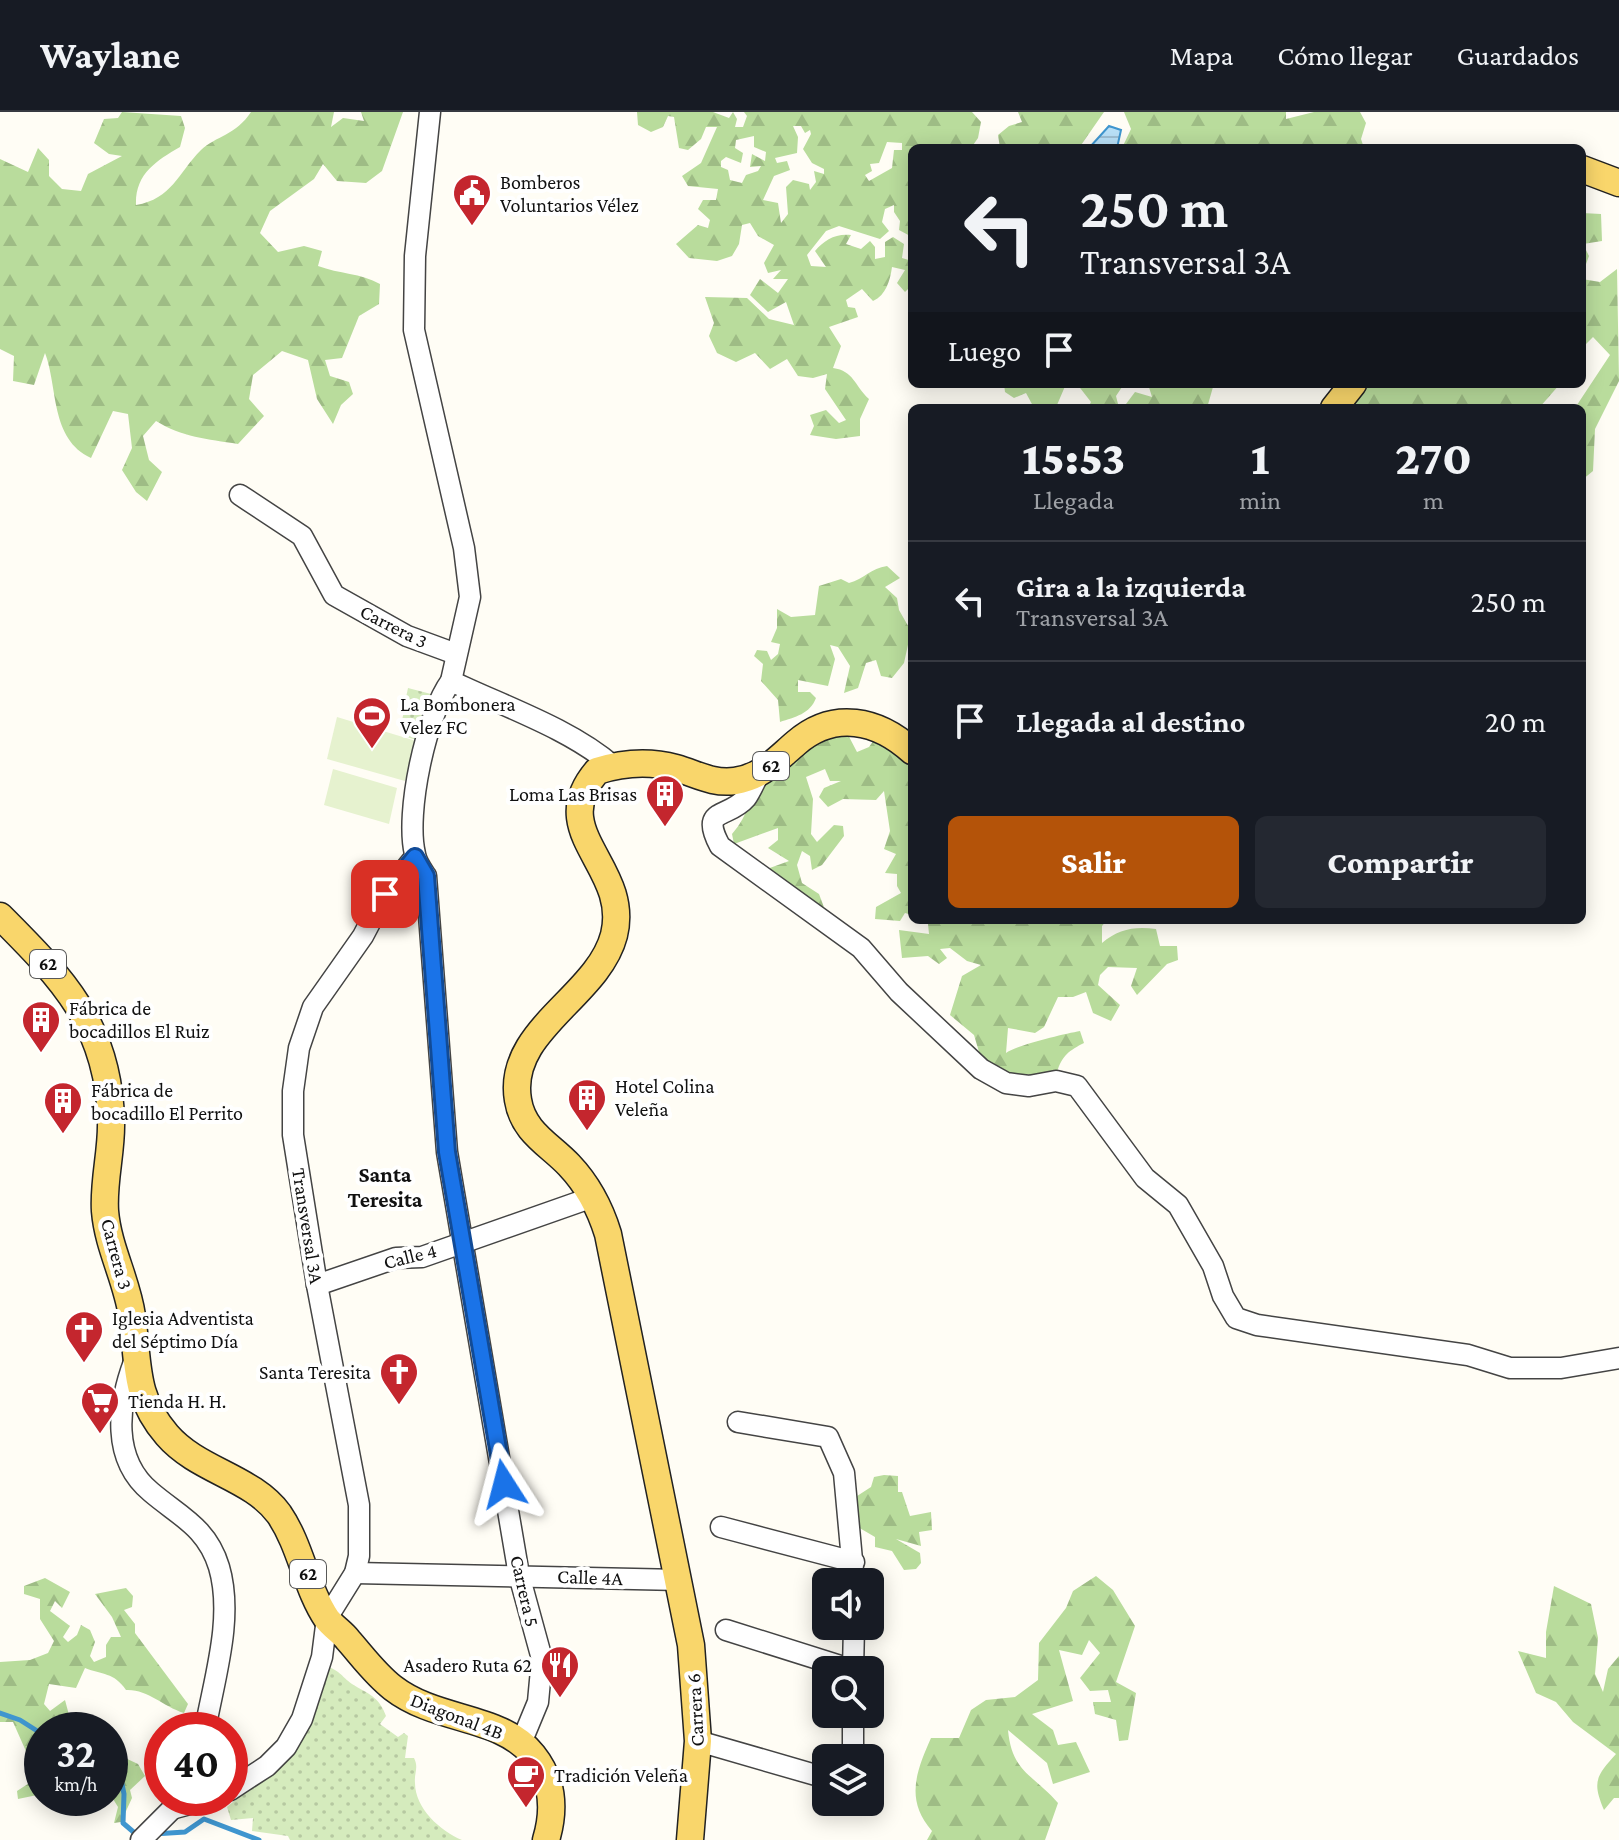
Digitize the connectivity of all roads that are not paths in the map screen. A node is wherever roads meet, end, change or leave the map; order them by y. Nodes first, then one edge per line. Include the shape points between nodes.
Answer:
1 (430, 112) edge
2 (1586, 171) edge
3 (1619, 183) edge
4 (1350, 388) edge
5 (1337, 404) edge
6 (240, 495) dead end
7 (456, 654) junction
8 (451, 681) junction
9 (908, 748) edge
10 (613, 766) junction
11 (759, 774) junction
12 (415, 857) junction
13 (0, 916) edge
14 (593, 1197) junction
15 (464, 1240) junction
16 (317, 1285) junction
17 (1619, 1358) edge
18 (134, 1362) junction
19 (155, 1419) junction
20 (738, 1422) dead end
21 (123, 1452) junction
22 (721, 1527) dead end
23 (842, 1568) edge
24 (854, 1568) edge
25 (355, 1573) junction
26 (519, 1575) junction
27 (680, 1580) junction
28 (327, 1618) junction
29 (726, 1630) dead end
30 (812, 1657) edge
31 (208, 1712) edge
32 (698, 1741) junction
33 (521, 1743) junction
34 (812, 1774) edge
35 (248, 1778) edge
36 (166, 1816) edge
37 (146, 1836) edge
38 (546, 1840) edge
39 (690, 1840) edge

1 - 7 street, Carrera 5 via 415,256 414,330 464,548 470,597
2 - 3 main road
4 - 5 main road
6 - 7 street, Carrera 3 via 302,536 334,595 407,636
7 - 8 street, Carrera 5
8 - 10 street via 569,735
8 - 12 street, Carrera 5 via 428,738 412,818
9 - 11 main road, 62 via 872,724 837,723 804,736
10 - 11 main road, 62 via 663,765 712,781
10 - 14 main road, Carrera 6 via 590,779 579,815 586,842 611,883 614,934 605,958 526,1052 517,1085 519,1108 529,1129 570,1166
11 - 17 street via 745,799 717,813 713,833 720,846 861,948 899,992 981,1069 1006,1083 1056,1081 1077,1086 1145,1178 1178,1205 1236,1318 1468,1355 1510,1368 1561,1368
12 - 15 street, Carrera 5 via 426,876 447,1152
12 - 16 street, Transversal 3A via 385,894 363,936 313,1007 299,1048 293,1135
13 - 18 main road, Carrera 3 / 62 via 71,991 104,1065 111,1126 105,1213 131,1308
14 - 15 street, Calle 4
14 - 27 main road, Carrera 6 via 608,1234
15 - 16 street, Calle 4
15 - 26 street, Carrera 5
16 - 25 street, Transversal 3A via 360,1514
18 - 19 main road, Diagonal 4B / 62
18 - 21 street, Carrera 3 via 122,1411
19 - 21 street via 130,1434
19 - 28 main road, Diagonal 4B / 62 via 187,1455 258,1495 279,1515
20 - 24 street via 828,1437 844,1473
21 - 31 street via 147,1489 195,1526 220,1570 224,1624
22 - 23 street
25 - 26 street, Calle 4A
25 - 28 street, Transversal 3A
26 - 27 street, Calle 4A
26 - 33 street, Carrera 5 via 542,1659 538,1702
27 - 32 main road, Carrera 6
28 - 33 main road, Diagonal 4B / 62 via 369,1667 410,1700 498,1729
28 - 35 street via 322,1657 302,1719 286,1747
29 - 30 street
32 - 34 street
32 - 39 main road, Carrera 6
33 - 38 main road, 62 via 548,1781 551,1817
36 - 37 street

